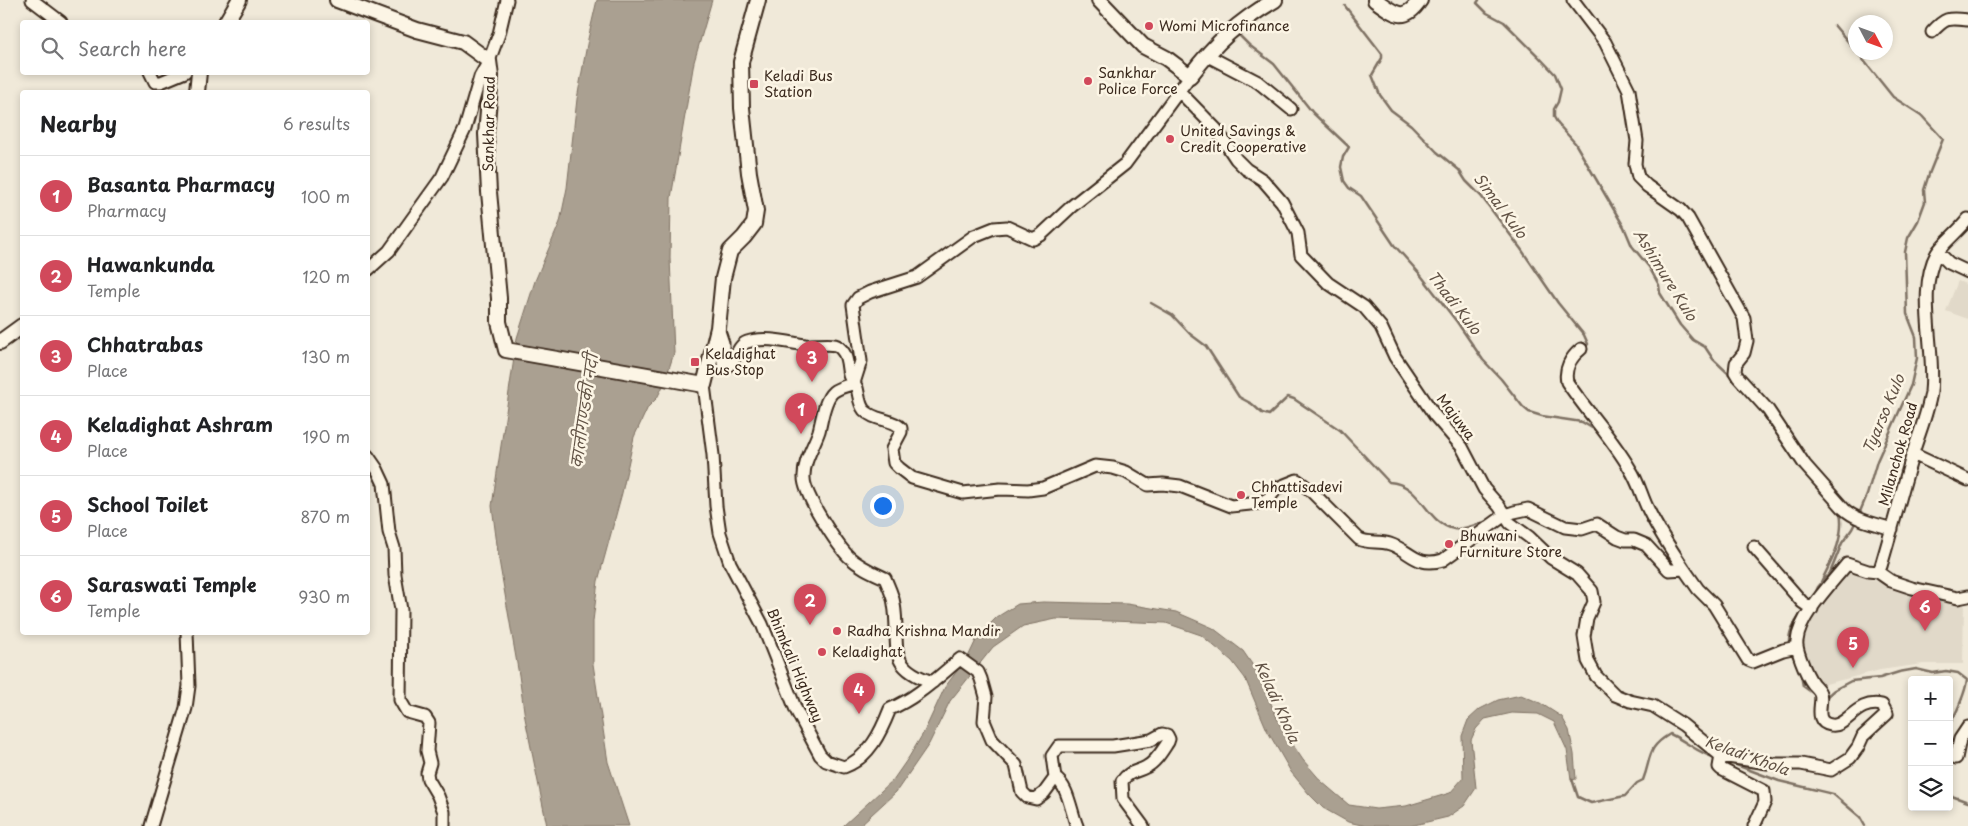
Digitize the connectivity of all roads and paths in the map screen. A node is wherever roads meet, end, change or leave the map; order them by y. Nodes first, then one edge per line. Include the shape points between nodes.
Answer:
1 (32, 0) edge
2 (239, 0) edge
3 (338, 0) edge
4 (507, 0) edge
5 (758, 0) edge
6 (1099, 0) edge
7 (1275, 0) edge
8 (1375, 0) edge
9 (1420, 0) edge
10 (1573, 0) edge
11 (58, 20) edge
12 (227, 20) edge
13 (1968, 20) edge
14 (1932, 32) dead end
15 (1206, 55) junction
16 (489, 61) junction
17 (152, 75) edge
18 (178, 75) edge
19 (199, 75) edge
20 (1190, 76) junction
21 (197, 90) edge
22 (1179, 91) junction
23 (1291, 109) dead end
24 (1968, 219) edge
25 (1938, 252) junction
26 (370, 268) edge
27 (1968, 272) edge
28 (20, 327) edge
29 (718, 328) junction
30 (0, 342) edge
31 (1581, 349) dead end
32 (854, 383) junction
33 (704, 385) junction
34 (1913, 454) junction
35 (370, 459) edge
36 (1968, 480) edge
37 (1505, 515) junction
38 (1892, 529) junction
39 (1754, 547) dead end
40 (1683, 569) junction
41 (1878, 572) junction
42 (1968, 596) edge
43 (1812, 609) junction
44 (187, 635) edge
45 (1791, 649) junction
46 (933, 682) junction
47 (1968, 727) edge
48 (1721, 756) junction
49 (1956, 758) dead end
50 (1055, 778) junction
51 (151, 826) edge
52 (444, 826) edge
53 (1077, 826) edge
54 (1143, 826) edge
55 (1754, 826) edge

1 - 11 street
2 - 12 main road
3 - 16 main road, Sankhar Road via 417,30 464,42
4 - 16 street
5 - 29 main road via 741,62 742,108 756,211 754,224 730,251 723,278
6 - 20 main road via 1143,46
7 - 15 main road via 1222,38
8 - 9 main road via 1400,15 1412,11
10 - 38 street via 1605,42 1629,90 1637,142 1634,164 1638,176 1688,218 1744,318 1747,341 1744,353 1736,362 1735,372 1768,410 1805,465 1854,516
13 - 14 street via 1948,18
15 - 20 main road
15 - 23 street via 1258,82
16 - 26 street via 480,76 465,129 442,177 389,251
16 - 33 main road, Sankhar Road via 491,76 486,134 489,192 499,298 498,322 506,350
17 - 18 street via 155,82 161,82
19 - 21 main road
20 - 22 street
22 - 32 street via 1125,164 1041,235 1033,239 1007,228 994,228 974,236 917,277 858,298 853,305 853,313 861,362
22 - 37 street, Majuwa via 1216,129 1236,159 1263,180 1282,202 1298,233 1301,255 1328,284 1364,307 1381,327 1395,357 1435,416 1462,447 1484,489
24 - 25 street
25 - 27 street via 1949,263
25 - 34 street, Milanchok Road via 1929,279 1927,301 1931,390
28 - 30 main road
29 - 32 street via 723,343 722,363 725,365 732,363 745,342 836,346 844,353
29 - 33 main road
31 - 40 street via 1570,362 1567,382 1630,468 1647,506
32 - 37 street via 863,409 901,428 892,449 894,463 912,478 963,493 1000,488 1043,488 1095,466 1126,472 1148,485 1180,486 1231,506 1260,503 1270,498 1277,488 1297,480 1359,539 1390,544 1412,558 1432,563 1443,560
32 - 46 street via 833,392 828,401 804,479 814,507 837,542 862,567 885,578 894,603 899,660 914,674
33 - 46 street, Bhimkali Highway via 720,533 730,563 762,624 796,710 820,755 826,761 844,767 863,757 884,726 890,708 904,703
34 - 36 street
34 - 38 street, Milanchok Road
35 - 52 street via 384,484 394,548 401,610 400,700 407,712 425,717 429,724 427,751 430,763 427,773 444,812
37 - 40 street via 1528,509 1565,527 1582,529 1597,524 1617,537 1646,546 1669,570
37 - 48 street, Majuwa via 1551,558 1577,574 1592,591 1594,602 1584,636 1588,661 1596,676 1615,695 1653,706
38 - 41 street, Milanchok Road
39 - 43 street via 1802,602
40 - 45 street via 1714,605 1748,660 1753,662
41 - 42 street via 1891,581 1912,588 1958,598
41 - 43 street via 1847,564
43 - 45 street
44 - 51 street via 189,686 186,708
45 - 48 street via 1820,700 1824,721 1838,725 1864,705 1882,705 1887,714 1863,736 1850,758 1831,770
46 - 50 street, Bhimkali Highway via 961,660 978,672 986,697 984,721 992,740 1016,765 1022,792 1036,799
47 - 49 street via 1960,739
48 - 55 street via 1721,769 1764,791 1765,802
50 - 53 street via 1062,782
50 - 54 street via 1052,756 1059,746 1113,746 1167,735 1168,742 1153,762 1129,773 1122,781 1123,799

